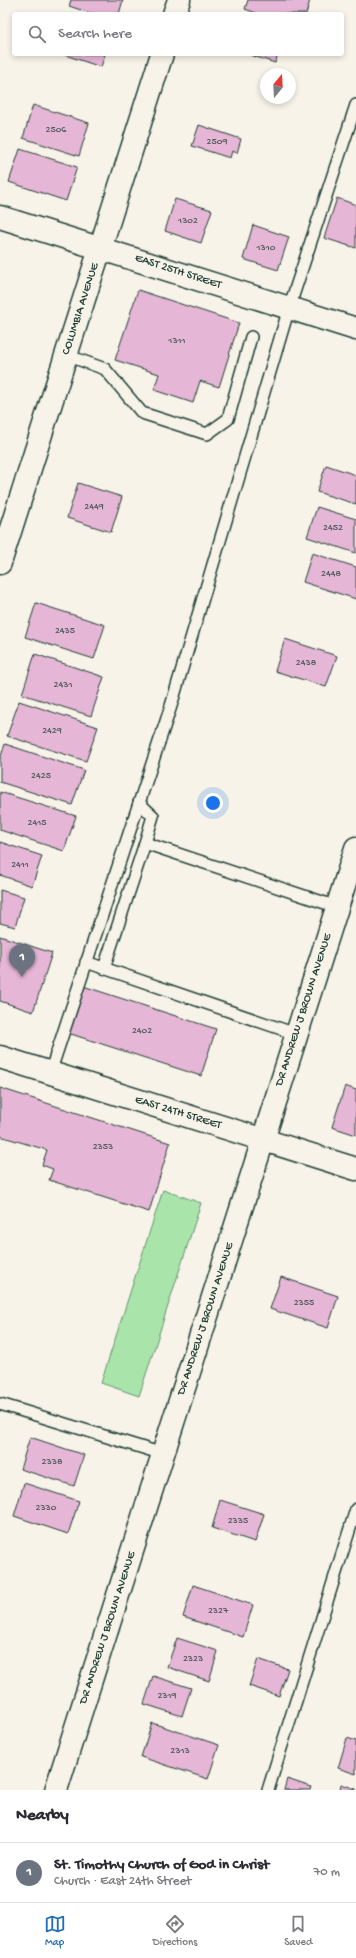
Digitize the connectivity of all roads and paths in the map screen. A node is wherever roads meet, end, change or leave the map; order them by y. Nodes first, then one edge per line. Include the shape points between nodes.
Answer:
1 (179, 0) edge
2 (175, 12) edge
3 (161, 56) edge
4 (356, 105) edge
5 (0, 217) edge
6 (101, 248) junction
7 (289, 308) junction
8 (356, 329) edge
9 (251, 338) dead end
10 (66, 355) junction
11 (0, 563) edge
12 (139, 803) junction
13 (145, 843) junction
14 (356, 848) edge
15 (337, 907) junction
16 (86, 962) junction
17 (104, 968) junction
18 (296, 1034) junction
19 (0, 1057) edge
20 (50, 1073) junction
21 (262, 1140) junction
22 (356, 1170) edge
23 (0, 1404) edge
24 (163, 1454) junction
25 (356, 1509) edge
26 (56, 1790) edge
27 (268, 1790) edge

1 - 2 street
3 - 6 street, COLUMBIA AVENUE
4 - 7 lane
5 - 6 street, EAST 25TH STREET
6 - 7 street, EAST 25TH STREET
6 - 10 street, COLUMBIA AVENUE
7 - 8 street, EAST 25TH STREET
7 - 12 lane via 171,706
9 - 10 lane via 228,419 207,434 142,413 105,369
10 - 11 street, COLUMBIA AVENUE
12 - 13 lane via 153,816
12 - 16 lane
13 - 15 lane
13 - 17 lane
14 - 15 street, DR ANDREW J BROWN AVENUE
15 - 18 street, DR ANDREW J BROWN AVENUE
16 - 17 lane
16 - 20 lane
17 - 18 lane
18 - 21 street, DR ANDREW J BROWN AVENUE
19 - 20 street, EAST 24TH STREET
20 - 21 street, EAST 24TH STREET
21 - 22 street, EAST 24TH STREET
21 - 24 street, DR ANDREW J BROWN AVENUE
23 - 24 lane
24 - 26 street, DR ANDREW J BROWN AVENUE
25 - 27 lane

